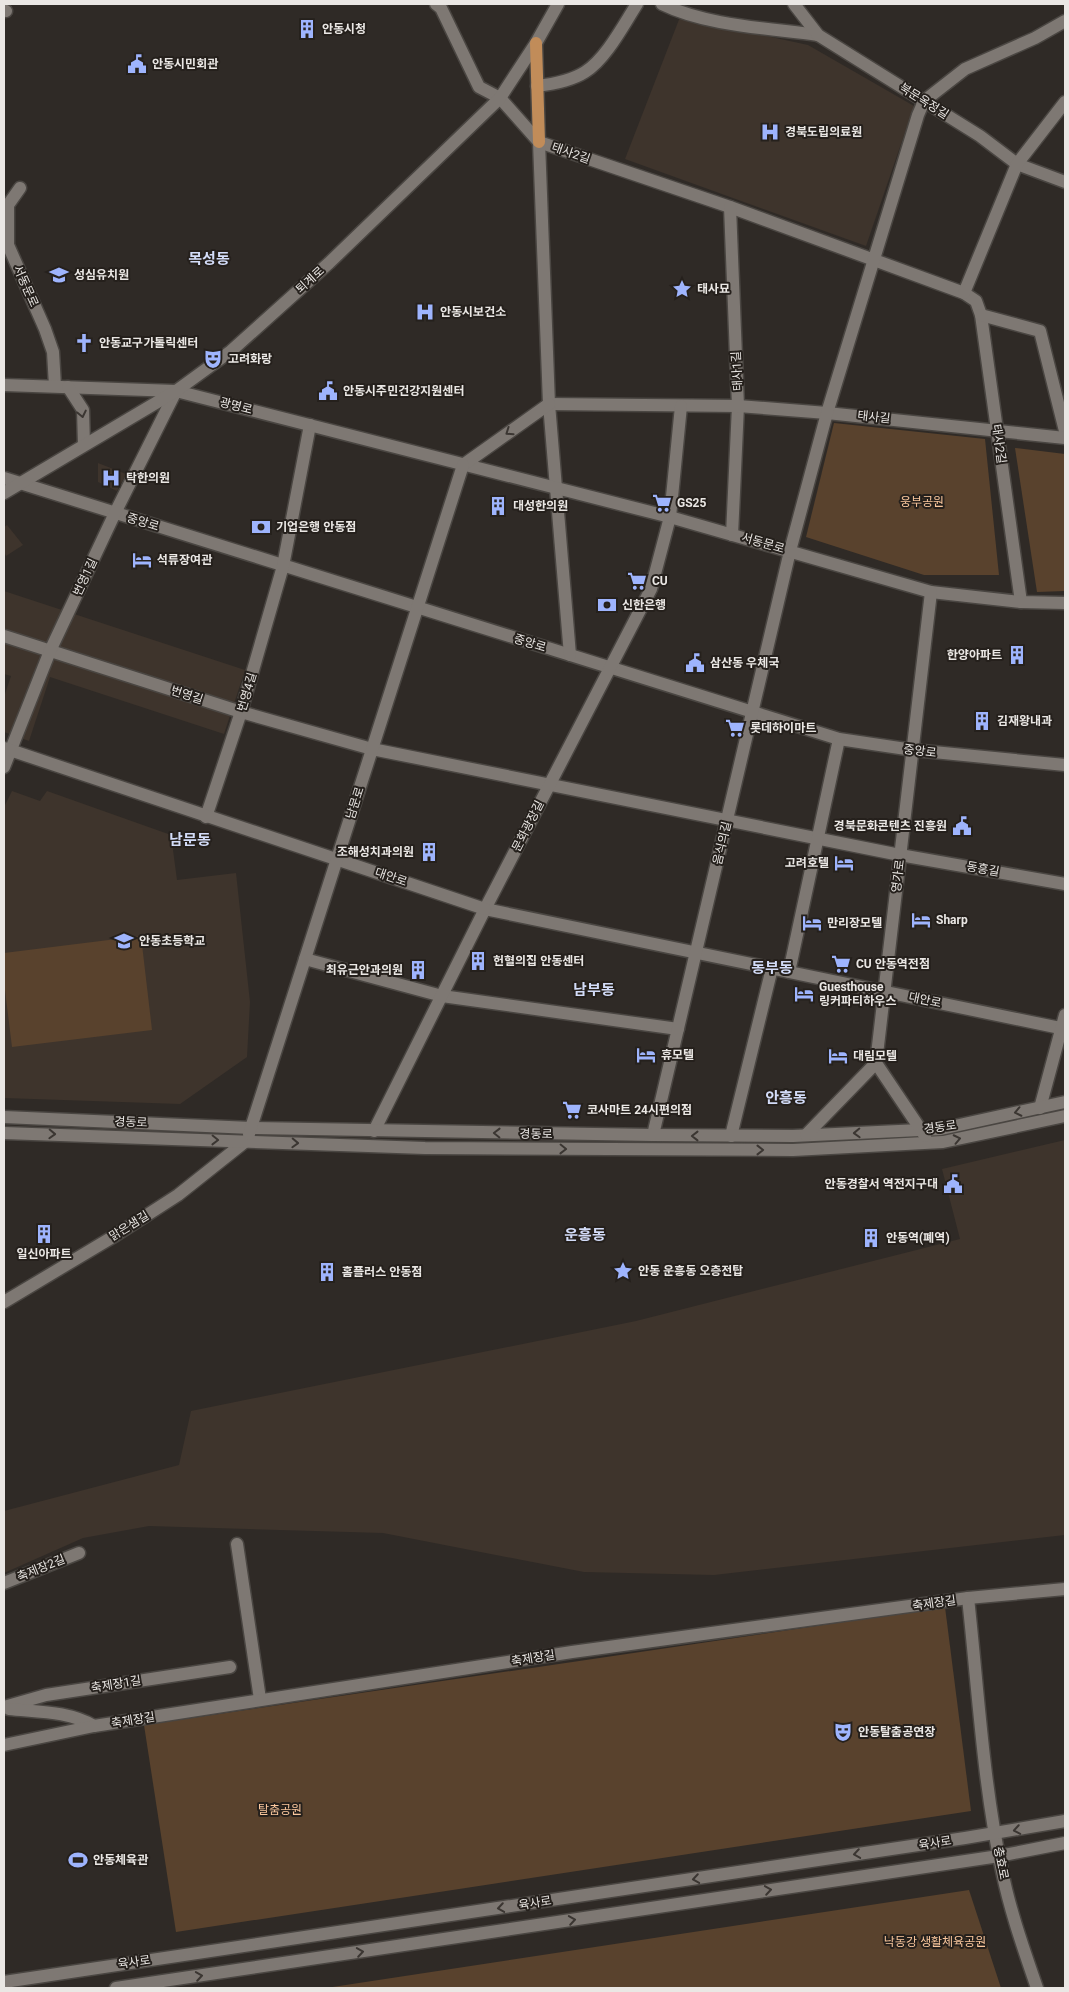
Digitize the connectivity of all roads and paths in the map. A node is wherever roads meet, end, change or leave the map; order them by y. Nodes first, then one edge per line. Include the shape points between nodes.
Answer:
1 (436, 4) edge
2 (558, 4) edge
3 (637, 4) edge
4 (662, 4) edge
5 (794, 4) edge
6 (1065, 21) edge
7 (818, 34) junction
8 (536, 43) junction
9 (537, 86) junction
10 (500, 98) junction
11 (924, 102) junction
12 (1065, 102) edge
13 (539, 142) junction
14 (1017, 164) junction
15 (1065, 182) edge
16 (20, 188) dead end
17 (730, 207) junction
18 (874, 260) junction
19 (964, 293) junction
20 (980, 315) junction
21 (4, 385) edge
22 (62, 387) junction
23 (176, 391) junction
24 (549, 404) junction
25 (681, 406) junction
26 (738, 406) junction
27 (827, 413) junction
28 (310, 426) junction
29 (997, 430) junction
30 (1065, 431) edge
31 (1065, 438) edge
32 (84, 445) junction
33 (463, 465) junction
34 (4, 478) edge
35 (20, 483) junction
36 (556, 488) junction
37 (4, 493) edge
38 (115, 513) junction
39 (670, 517) junction
40 (732, 535) junction
41 (790, 551) junction
42 (283, 566) junction
43 (931, 592) junction
44 (1021, 602) junction
45 (1065, 603) edge
46 (417, 608) junction
47 (4, 636) edge
48 (50, 651) junction
49 (570, 655) junction
50 (610, 667) junction
51 (241, 712) junction
52 (752, 712) junction
53 (839, 739) junction
54 (6, 749) edge
55 (372, 749) junction
56 (913, 750) junction
57 (1065, 765) edge
58 (4, 767) edge
59 (549, 785) junction
60 (206, 817) junction
61 (727, 820) junction
62 (818, 838) junction
63 (900, 855) junction
64 (337, 859) junction
65 (1065, 884) edge
66 (485, 909) junction
67 (696, 953) junction
68 (305, 959) junction
69 (772, 968) junction
70 (788, 972) junction
71 (884, 992) junction
72 (442, 996) junction
73 (1065, 1016) edge
74 (678, 1029) junction
75 (1064, 1029) edge
76 (876, 1063) junction
77 (1065, 1102) edge
78 (1040, 1108) junction
79 (1065, 1116) edge
80 (4, 1117) edge
81 (250, 1128) junction
82 (924, 1130) junction
83 (374, 1131) junction
84 (4, 1132) edge
85 (806, 1135) junction
86 (654, 1136) junction
87 (731, 1136) junction
88 (246, 1141) junction
89 (929, 1144) junction
90 (4, 1302) edge
91 (237, 1544) dead end
92 (79, 1553) dead end
93 (4, 1583) edge
94 (1065, 1589) edge
95 (968, 1598) junction
96 (230, 1667) dead end
97 (260, 1699) junction
98 (4, 1708) edge
99 (94, 1726) junction
100 (4, 1745) edge
101 (1065, 1821) edge
102 (995, 1834) junction
103 (1065, 1843) edge
104 (999, 1856) junction
105 (4, 1982) edge
106 (116, 1988) edge
107 (1037, 1988) edge

1 - 10 street via 441,8 479,87
2 - 8 street, 퇴계로
3 - 9 street via 603,55 586,72 562,82
4 - 7 street via 678,12 736,25
5 - 7 street, 북문옥정길
6 - 11 street via 965,69
7 - 11 street, 북문옥정길
8 - 9 main road
8 - 10 street, 퇴계로
9 - 13 main road
10 - 13 street
10 - 23 street, 퇴계로 via 324,268 232,351
11 - 14 street, 북문옥정길 via 980,136
11 - 18 street
12 - 14 street
13 - 17 street, 태사2길
13 - 24 street, 태사2길
14 - 15 street, 북문옥정길
14 - 19 street
16 - 22 street, 서동문로 via 8,205 8,245 45,329
17 - 18 street, 태사2길
17 - 26 street, 태사1길
18 - 19 street, 태사2길
18 - 27 street, 음식의길
19 - 20 street, 태사2길 via 976,301
20 - 29 street, 태사2길
20 - 30 street via 1040,331
21 - 22 street, 광명로
22 - 23 street, 광명로
22 -> 32 street via 83,410
23 - 28 street, 광명로
23 - 32 street, 퇴계로
23 - 38 street, 번영1길
24 - 25 street, 태사길
24 -> 33 street
24 - 36 street, 태사2길
25 - 26 street, 태사길
25 - 39 street
26 - 27 street, 태사길
26 - 40 street, 태사1길
27 - 29 street, 태사길
27 - 41 street, 음식의길
28 - 33 street, 광명로
28 - 42 street
29 - 31 street, 태사길
29 - 44 street, 태사2길
32 - 35 street, 퇴계로
33 - 36 street, 서동문로
33 - 46 street, 남문로
34 - 35 street, 중앙로
35 - 37 street, 퇴계로
35 - 38 street, 중앙로
36 - 39 street, 서동문로
36 - 49 street, 태사2길
38 - 42 street, 중앙로
38 - 48 street, 번영1길
39 - 40 street, 서동문로
39 - 50 street, 문화광장길 via 651,589
40 - 41 street, 서동문로
41 - 43 street, 서동문로
41 - 52 street, 음식의길
42 - 46 street, 중앙로
42 - 51 street, 번영4길
43 - 44 street, 서동문로
43 - 56 street, 영가로
44 - 45 street, 서동문로
46 - 49 street, 중앙로
46 - 55 street, 남문로
47 - 48 street, 번영길
48 - 51 street, 번영길
48 - 54 street, 번영1길
49 - 50 street, 중앙로
50 - 52 street, 중앙로
50 - 59 street, 문화광장길
51 - 55 street, 번영길
51 - 60 street, 번영4길
52 - 53 street, 중앙로
52 - 61 street, 음식의길
53 - 56 street, 중앙로
53 - 62 street
54 - 58 street, 번영1길
54 - 60 street, 대안로
55 - 59 street, 번영길
55 - 64 street, 남문로
56 - 57 street, 중앙로
56 - 63 street, 영가로
59 - 61 street, 동흥길
59 - 66 street, 문화광장길
60 - 64 street, 대안로
61 - 62 street, 동흥길
61 - 67 street, 음식의길
62 - 63 street, 동흥길
62 - 70 street
63 - 65 street, 동흥길
63 - 71 street, 영가로
64 - 66 street, 대안로
64 - 68 street, 남문로
66 - 67 street, 대안로
66 - 72 street, 문화광장길
67 - 69 street, 대안로
67 - 74 street, 음식의길
68 - 72 street
68 - 81 street, 남문로
69 - 70 street, 대안로
69 - 87 street
70 - 71 street, 대안로
71 - 75 street, 대안로
71 - 76 street, 영가로
72 - 74 street
72 - 83 street, 문화광장길
73 - 75 street
74 - 86 street, 음식의길
75 - 78 street
76 - 82 street
76 - 85 street
77 - 78 street, 경동로
78 -> 82 street, 경동로
89 -> 79 street, 경동로
80 - 81 street, 경동로
81 - 83 street, 경동로
81 - 88 street, 남문로
82 -> 85 street, 경동로
82 - 89 street
86 -> 83 street, 경동로
84 -> 88 street, 경동로
85 - 87 street, 경동로
87 -> 86 street, 경동로
88 -> 89 street, 경동로 via 425,1148 653,1150 812,1150
88 - 90 street, 맑은샘길 via 178,1195
91 - 97 street
92 - 93 street, 축제장2길
94 - 95 street, 축제장길
95 - 97 street, 축제장길
95 - 102 street, 충효로
96 - 98 street, 축제장1길 via 46,1695
97 - 99 street, 축제장길
98 - 99 street via 81,1719
99 - 100 street, 축제장길
101 -> 102 street, 육사로
102 - 104 street, 충효로
102 -> 105 street, 육사로
103 - 104 street, 육사로
106 -> 104 street, 육사로
104 - 107 street, 충효로 via 1007,1893

